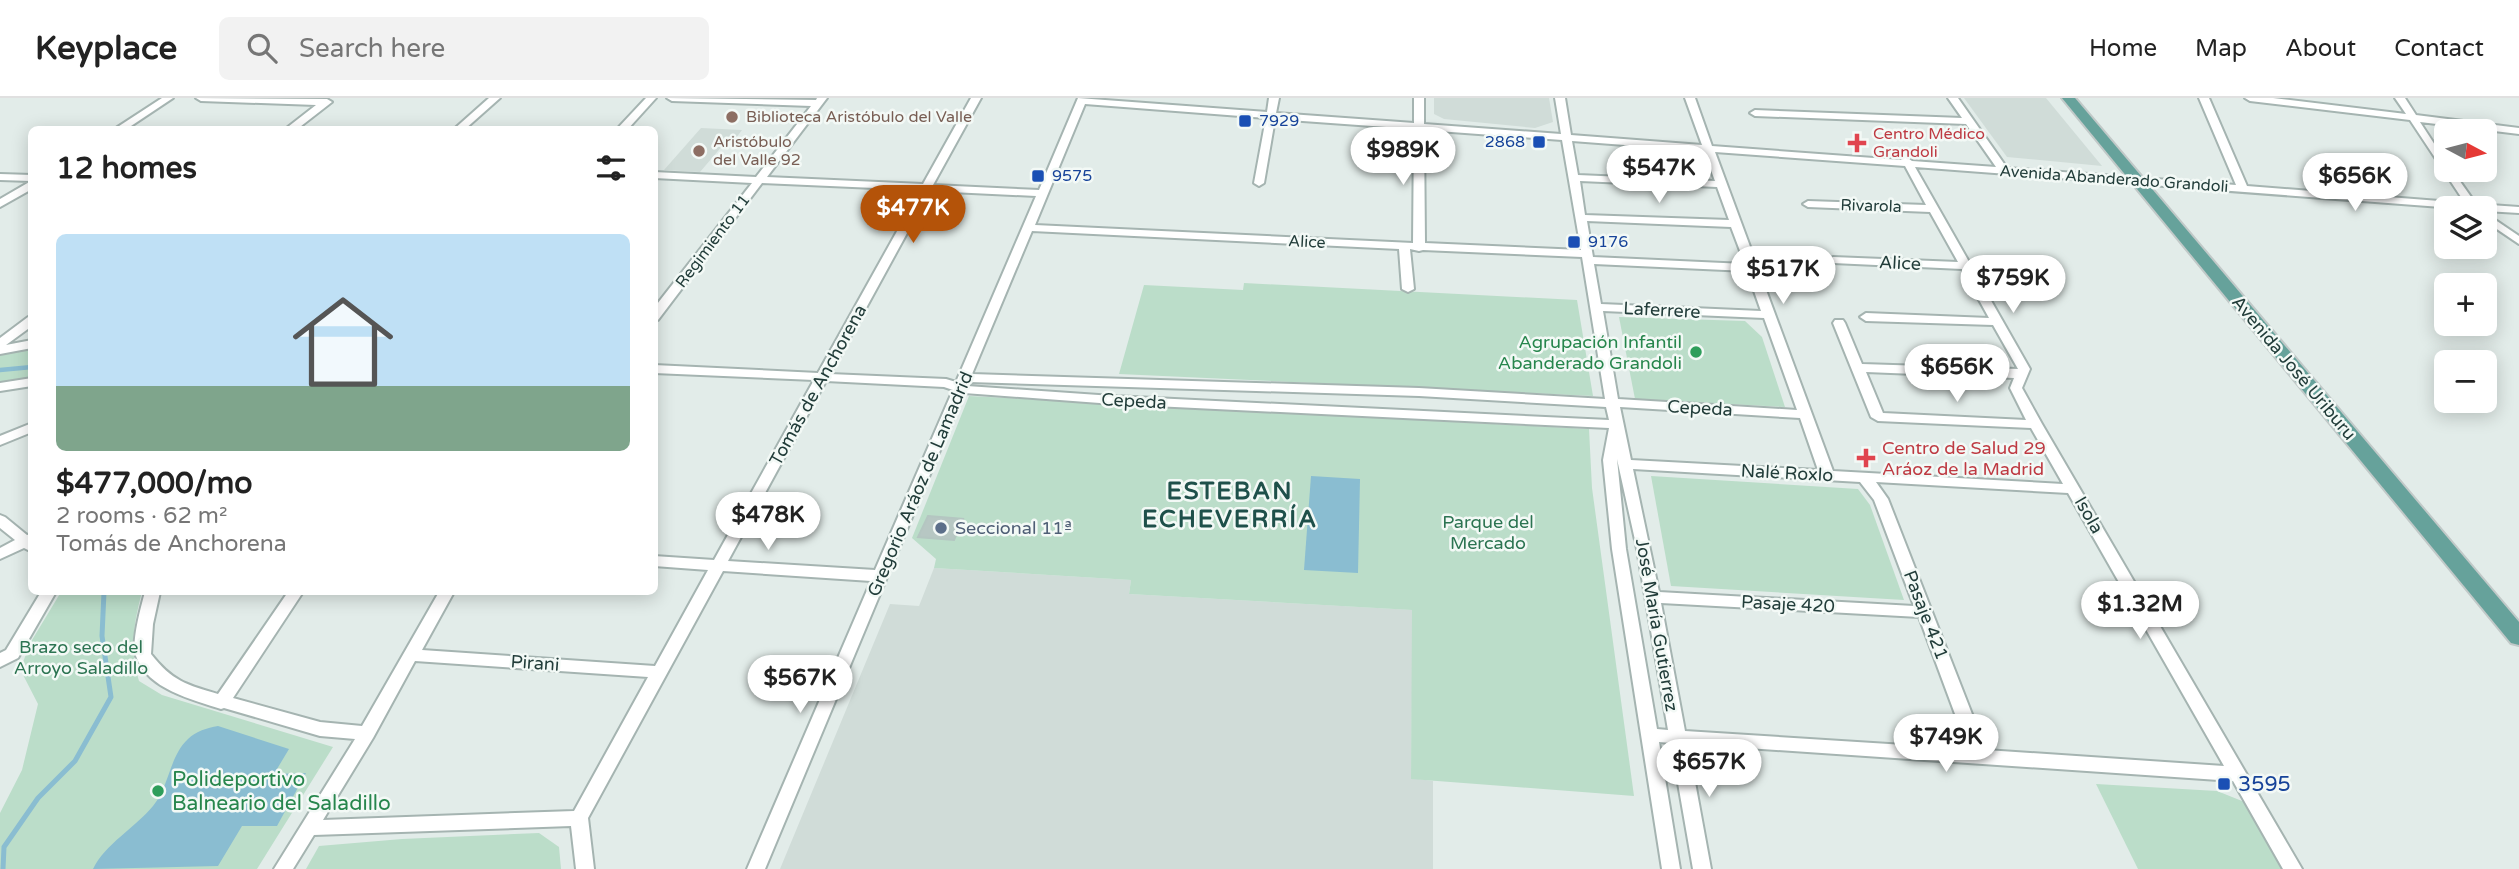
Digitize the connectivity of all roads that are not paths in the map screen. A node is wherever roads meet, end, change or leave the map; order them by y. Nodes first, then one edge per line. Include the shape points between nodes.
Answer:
1 (168, 98) edge
2 (201, 98) edge
3 (495, 98) edge
4 (651, 98) edge
5 (673, 98) edge
6 (976, 98) edge
7 (1101, 98) edge
8 (1274, 98) edge
9 (1419, 98) edge
10 (1560, 98) edge
11 (1690, 98) edge
12 (1953, 98) edge
13 (2068, 98) edge
14 (2204, 98) edge
15 (2250, 98) edge
16 (2400, 98) edge
17 (329, 100) edge
18 (1082, 100) edge
19 (820, 101) edge
20 (1271, 113) junction
21 (1755, 113) dead end
22 (2413, 118) junction
23 (1969, 121) junction
24 (1419, 124) junction
25 (124, 126) edge
26 (294, 126) edge
27 (463, 126) edge
28 (625, 126) edge
29 (2519, 131) edge
30 (1567, 136) junction
31 (1707, 146) junction
32 (2434, 150) edge
33 (1907, 161) junction
34 (2002, 168) junction
35 (658, 175) edge
36 (0, 177) edge
37 (28, 178) edge
38 (1574, 178) junction
39 (2135, 178) junction
40 (760, 179) junction
41 (1259, 183) dead end
42 (1721, 184) junction
43 (28, 186) edge
44 (2241, 186) junction
45 (926, 188) junction
46 (1042, 193) junction
47 (2434, 202) edge
48 (0, 204) edge
49 (1808, 204) dead end
50 (2497, 204) edge
51 (2519, 204) edge
52 (2497, 208) edge
53 (1934, 209) junction
54 (2519, 210) edge
55 (1581, 218) junction
56 (1736, 224) junction
57 (2497, 225) edge
58 (1028, 228) junction
59 (2519, 241) edge
60 (1404, 247) junction
61 (1419, 248) junction
62 (1588, 257) junction
63 (1833, 260) dead end
64 (1966, 266) junction
65 (1752, 268) junction
66 (1408, 289) dead end
67 (1596, 307) junction
68 (658, 312) edge
69 (1769, 315) junction
70 (1866, 317) dead end
71 (28, 323) edge
72 (1839, 323) dead end
73 (1998, 323) junction
74 (28, 344) edge
75 (0, 347) edge
76 (1858, 368) junction
77 (658, 369) edge
78 (2021, 374) junction
79 (822, 377) junction
80 (28, 383) edge
81 (964, 383) junction
82 (0, 387) edge
83 (1612, 403) junction
84 (1805, 414) junction
85 (1615, 424) junction
86 (2035, 424) junction
87 (28, 429) edge
88 (0, 441) edge
89 (1626, 464) junction
90 (1828, 475) junction
91 (1864, 477) junction
92 (2074, 489) junction
93 (0, 520) edge
94 (28, 541) edge
95 (28, 542) edge
96 (0, 554) edge
97 (658, 561) edge
98 (717, 567) junction
99 (880, 576) junction
100 (46, 595) edge
101 (151, 595) edge
102 (294, 595) edge
103 (444, 595) edge
104 (1653, 597) junction
105 (1924, 612) junction
106 (2519, 637) edge
107 (411, 655) junction
108 (6, 657) edge
109 (660, 672) junction
110 (221, 703) junction
111 (367, 733) junction
112 (1648, 735) junction
113 (1677, 737) junction
114 (1980, 757) junction
115 (2238, 774) junction
116 (579, 818) junction
117 (307, 828) junction
118 (283, 869) edge
119 (584, 869) edge
120 (756, 869) edge
121 (1671, 869) edge
122 (1702, 869) edge
123 (2293, 869) edge

1 - 25 street
2 - 17 street
3 - 27 street
4 - 28 street
5 - 19 street
6 - 45 street, Tomás de Anchorena
7 - 20 street, Avenida Abanderado Grandoli
8 - 20 street
9 - 24 street
10 - 30 street, José María Gutierrez
11 - 31 street
12 - 23 street
13 - 39 main road, Avenida José Uriburu
14 - 44 street
15 - 22 street
16 - 22 street
17 - 26 street
18 - 20 street, Avenida Abanderado Grandoli
18 - 46 street, Gregorio Aráoz de Lamadrid
19 - 40 street, Regimiento 11
20 - 24 street, Avenida Abanderado Grandoli
20 - 41 street
21 - 23 street
22 - 29 street
22 - 32 street
23 - 34 street
24 - 30 street, Avenida Abanderado Grandoli
24 - 61 street
30 - 31 street, Avenida Abanderado Grandoli
30 - 38 street, José María Gutierrez
31 - 33 street, Avenida Abanderado Grandoli
31 - 42 street
33 - 34 street, Avenida Abanderado Grandoli
33 - 53 street, Isola
34 - 39 street, Avenida Abanderado Grandoli
35 - 40 street
36 - 37 street
38 - 42 street
38 - 55 street, José María Gutierrez
39 - 44 street, Avenida Abanderado Grandoli
39 - 106 main road, Avenida José Uriburu
40 - 45 street
40 - 68 street, Regimiento 11
42 - 56 street
43 - 48 street
44 - 47 street, Avenida Abanderado Grandoli
45 - 46 street
45 - 79 street, Tomás de Anchorena
46 - 58 street, Gregorio Aráoz de Lamadrid
49 - 53 street, Rivarola
50 - 51 street, Avenida Abanderado Grandoli
52 - 54 street, Avenida Abanderado Grandoli
53 - 64 street, Isola
55 - 56 street
55 - 62 street, José María Gutierrez
56 - 65 street
57 - 59 street
58 - 60 street, Alice
58 - 81 street, Gregorio Aráoz de Lamadrid
60 - 61 street, Alice
60 - 66 street
61 - 62 street, Alice
62 - 65 street, Alice
62 - 67 street, José María Gutierrez
63 - 64 street, Alice
64 - 73 street, Isola
65 - 69 street
67 - 69 street, Laferrere
67 - 83 street, José María Gutierrez
69 - 84 street
70 - 73 street
71 - 75 street
72 - 76 street
73 - 78 street, Isola via 2024,369
74 - 75 street
76 - 78 street
76 - 86 street via 1878,417
77 - 79 street, Cepeda
78 - 86 street, Isola via 2016,388
79 - 81 street, Cepeda
79 - 98 street, Tomás de Anchorena
80 - 82 street
81 - 83 street, Cepeda via 1419,392
81 - 85 street, Cepeda via 1113,400
81 - 99 street, Gregorio Aráoz de Lamadrid
83 - 84 street, Cepeda
83 - 85 street, José María Gutierrez
84 - 90 street
85 - 89 street, José María Gutierrez
85 - 112 street, José María Gutierrez via 1609,460
86 - 92 street, Isola
87 - 88 street
89 - 90 street, Nalé Roxlo
89 - 104 street, José María Gutierrez
90 - 91 street, Nalé Roxlo
91 - 92 street, Nalé Roxlo
91 - 105 street, Pasaje 421 via 1881,499
92 - 115 street, Isola
93 - 94 street
95 - 96 street
97 - 98 street
98 - 99 street
98 - 109 street, Tomás de Anchorena
99 - 120 street, Gregorio Aráoz de Lamadrid
100 - 108 street
101 - 110 street via 143,654 158,675 178,689
102 - 110 street
103 - 107 street
104 - 105 street, Pasaje 420
104 - 113 street, José María Gutierrez
105 - 114 street, Pasaje 421
107 - 109 street, Pirani
107 - 111 street
109 - 116 street, Tomás de Anchorena
110 - 111 street via 320,729
111 - 117 street
112 - 113 street
112 - 121 street, José María Gutierrez
113 - 114 street
113 - 122 street, José María Gutierrez
114 - 115 street
115 - 123 street, Isola
116 - 117 street
116 - 119 street
117 - 118 street

